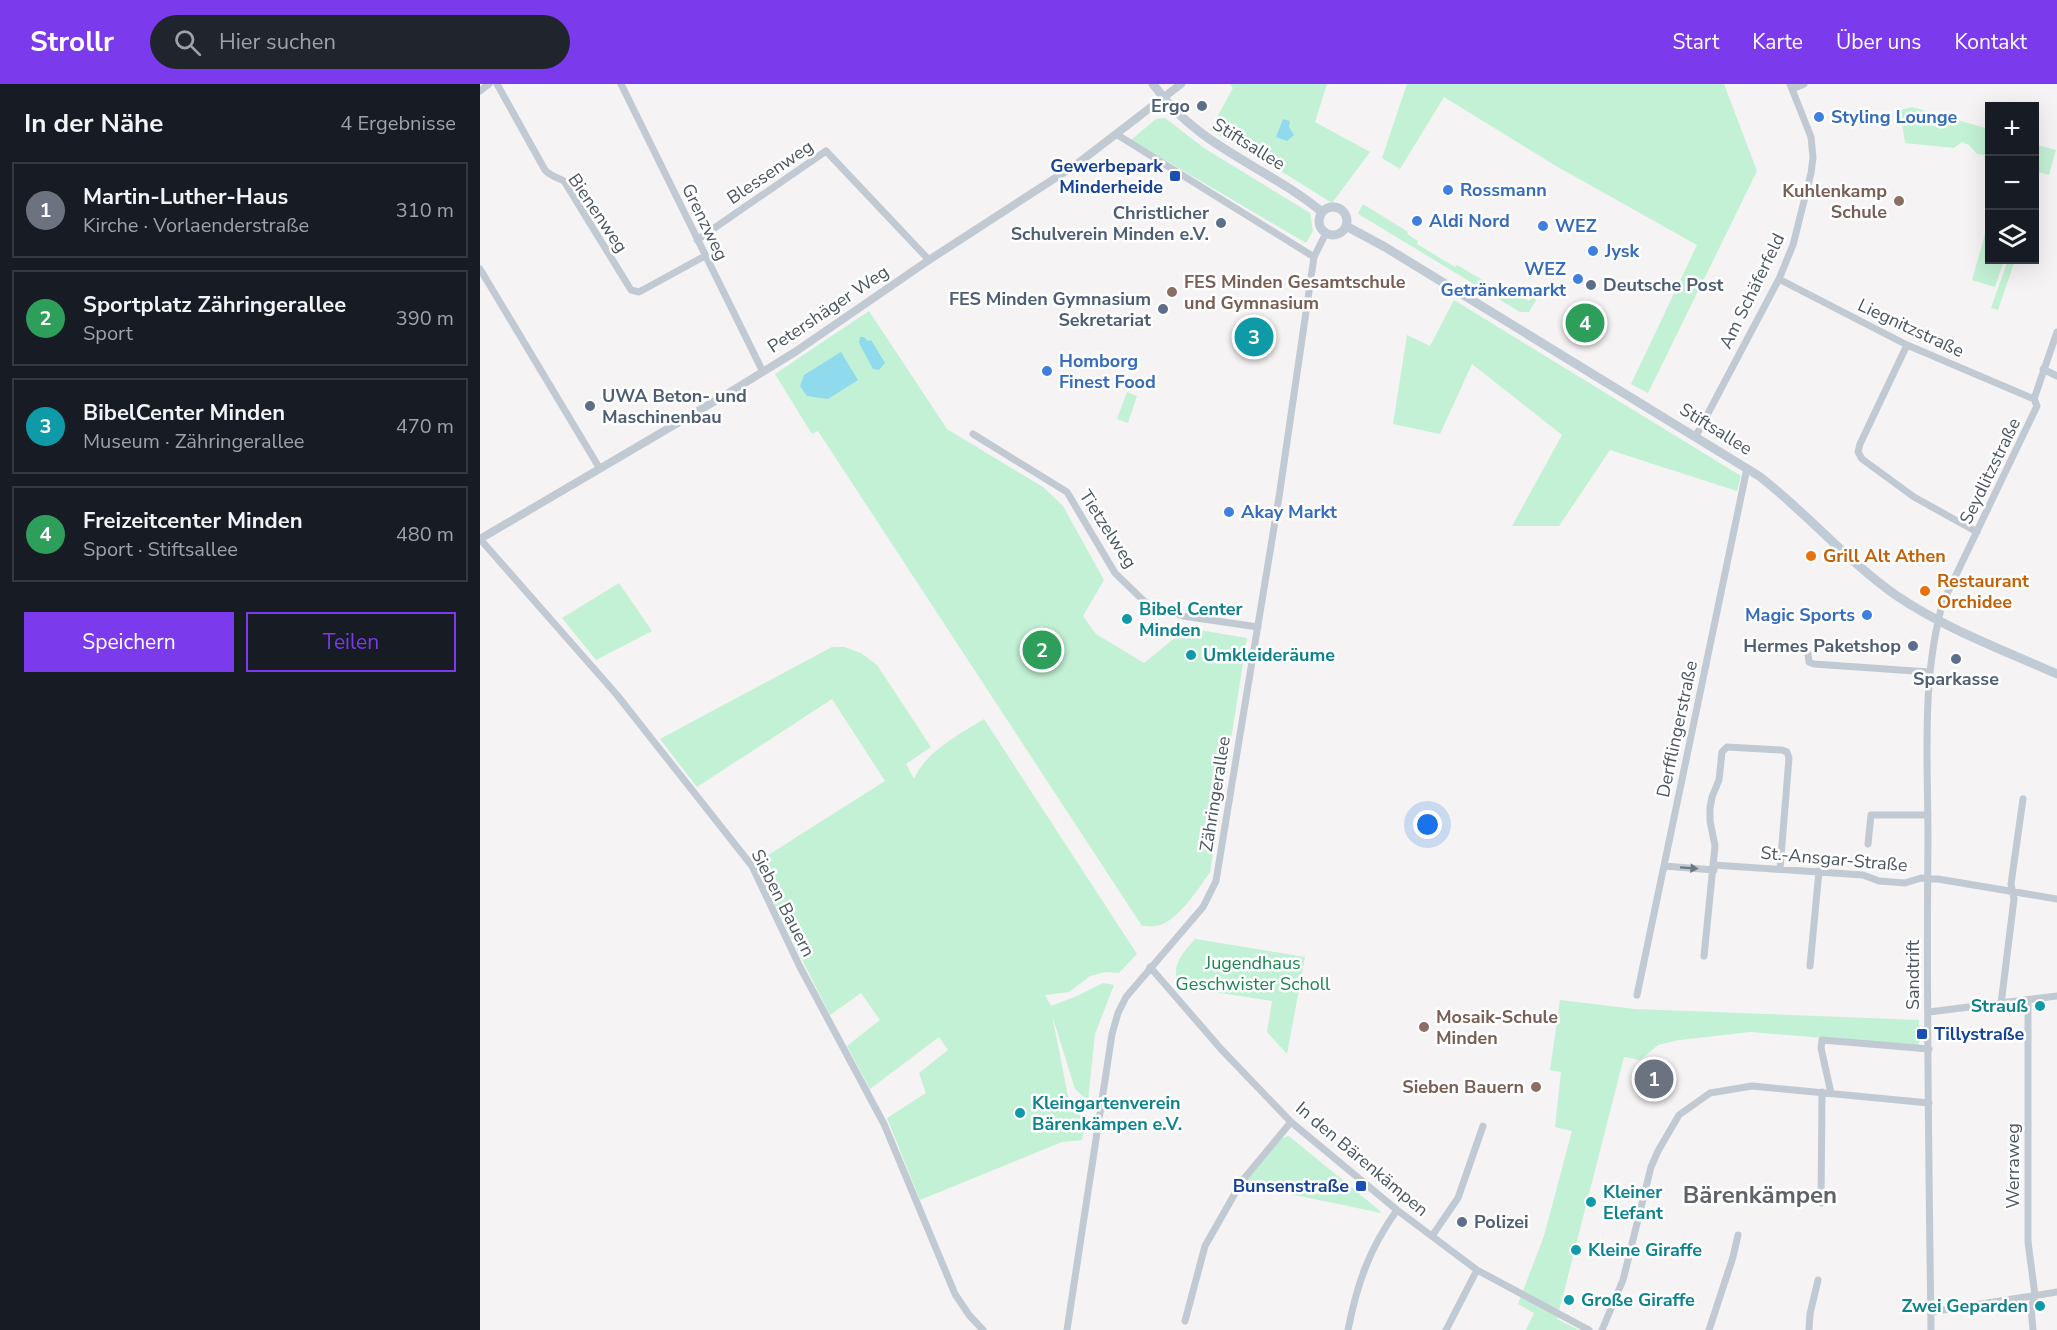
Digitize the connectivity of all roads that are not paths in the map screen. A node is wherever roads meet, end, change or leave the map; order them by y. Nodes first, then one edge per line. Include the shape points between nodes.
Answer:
1 (489, 84) edge
2 (497, 84) edge
3 (621, 84) edge
4 (1153, 84) edge
5 (1181, 84) edge
6 (1804, 84) edge
7 (1791, 86) edge
8 (480, 91) edge
9 (1163, 98) junction
10 (1116, 134) junction
11 (1322, 212) junction
12 (1347, 226) junction
13 (1326, 233) junction
14 (697, 240) junction
15 (705, 256) junction
16 (1314, 257) junction
17 (929, 260) junction
18 (480, 269) edge
19 (1779, 279) junction
20 (2057, 332) edge
21 (1907, 345) junction
22 (2043, 369) junction
23 (763, 372) junction
24 (2057, 376) edge
25 (2034, 399) junction
26 (973, 434) dead end
27 (1696, 436) junction
28 (1747, 468) junction
29 (600, 469) junction
30 (1977, 532) junction
31 (480, 539) edge
32 (1937, 620) junction
33 (1258, 627) junction
34 (1808, 654) dead end
35 (1929, 672) junction
36 (2057, 674) edge
37 (2023, 799) dead end
38 (1928, 815) junction
39 (1868, 844) dead end
40 (1664, 866) junction
41 (1714, 867) junction
42 (1780, 869) junction
43 (1819, 871) junction
44 (1927, 878) junction
45 (2011, 890) junction
46 (2057, 899) edge
47 (1704, 956) dead end
48 (1810, 966) dead end
49 (1150, 967) junction
50 (1637, 995) dead end
51 (2057, 996) edge
52 (2028, 1000) junction
53 (2001, 1004) junction
54 (1929, 1012) junction
55 (1929, 1049) junction
56 (1822, 1092) junction
57 (1831, 1093) junction
58 (1929, 1103) junction
59 (1291, 1122) junction
60 (1484, 1126) dead end
61 (1821, 1203) dead end
62 (1397, 1210) junction
63 (1738, 1235) dead end
64 (1432, 1236) junction
65 (1478, 1270) junction
66 (1818, 1280) dead end
67 (2057, 1292) edge
68 (2035, 1295) junction
69 (1931, 1312) junction
70 (1185, 1320) dead end
71 (983, 1330) edge
72 (1067, 1330) edge
73 (1348, 1330) edge
74 (1446, 1330) edge
75 (1589, 1330) edge
76 (1602, 1330) edge
77 (1709, 1330) edge
78 (1809, 1330) edge
79 (1931, 1330) edge
80 (2033, 1330) edge

1 - 8 street
2 - 15 street, Bienenweg via 545,170 564,182 631,290 639,292
3 - 14 street, Grenzweg
4 - 9 main road, Stiftsallee
5 - 9 street, Petershäger Weg
6 - 7 street
7 - 19 street, Am Schäferfeld via 1811,137 1812,158 1797,231
9 - 10 street, Petershäger Weg
9 - 11 main road, Stiftsallee via 1213,142
10 - 16 street
10 - 17 street, Petershäger Weg via 1077,164
11 - 12 main road via 1333,207 1341,209
11 - 13 main road via 1319,224
12 - 13 main road via 1338,234
12 - 27 main road, Stiftsallee
13 - 16 street, Zähringerallee
14 - 15 street, Grenzweg
14 - 17 street, Blessenweg via 826,151
15 - 23 street, Grenzweg
16 - 33 street, Zähringerallee
17 - 23 street, Petershäger Weg
18 - 29 street
19 - 21 street, Liegnitzstraße
19 - 27 street, Am Schäferfeld
20 - 22 street, Seydlitzstraße
21 - 25 street, Liegnitzstraße
21 - 30 street via 1858,452 1914,497
22 - 24 street
22 - 25 street, Seydlitzstraße
23 - 29 street, Petershäger Weg
25 - 30 street, Seydlitzstraße via 2037,406
26 - 33 street, Tietzelweg via 1066,492 1115,573 1145,602 1183,616
27 - 28 main road, Stiftsallee
28 - 32 main road, Stiftsallee via 1785,496 1887,588
28 - 40 street, Derfflingerstraße
29 - 31 street, Petershäger Weg
30 - 32 street, Seydlitzstraße
31 - 71 street, Sieben Bauern via 617,695 752,866 804,976 884,1124 955,1294
32 - 35 street, Sandtrift
32 - 36 main road, Stiftsallee
33 - 49 street, Zähringerallee via 1216,881 1203,907
34 - 35 street via 1809,662 1814,664
35 - 38 street, Sandtrift
37 - 45 street
38 - 39 street via 1874,813 1870,817
38 - 44 street, Sandtrift
40 -> 41 street, St.-Ansgar-Straße
40 - 50 street, Derfflingerstraße
41 - 42 street, St.-Ansgar-Straße
41 - 42 street via 1710,808 1722,752 1727,747 1787,752
41 - 47 street
42 - 43 street, St.-Ansgar-Straße
43 - 44 street, St.-Ansgar-Straße via 1905,883
43 - 48 street
44 - 45 street, St.-Ansgar-Straße
44 - 54 street, Sandtrift
45 - 46 street, St.-Ansgar-Straße
45 - 53 street via 2014,898
49 - 59 street, In den Bärenkämpen
49 - 72 street, Zähringerallee via 1126,997 1112,1034
51 - 52 street
52 - 53 street
52 - 68 street, Werraweg via 2028,1242
53 - 54 street
54 - 55 street, Sandtrift
55 - 57 street via 1822,1040
55 - 58 street, Sandtrift
56 - 57 street
56 - 61 street
56 - 76 street via 1752,1086 1710,1093 1679,1115 1651,1167 1623,1280
57 - 58 street
58 - 69 street, Sandtrift
59 - 62 street, In den Bärenkämpen
59 - 70 street via 1242,1181 1205,1246
60 - 64 street via 1458,1198
62 - 64 street, In den Bärenkämpen
62 - 73 street via 1365,1266
63 - 77 street
64 - 65 street, In den Bärenkämpen
65 - 74 street
65 - 75 street, In den Bärenkämpen
66 - 78 street
67 - 68 street
68 - 69 street
68 - 80 street, Werraweg via 2031,1308
69 - 79 street, Sandtrift

